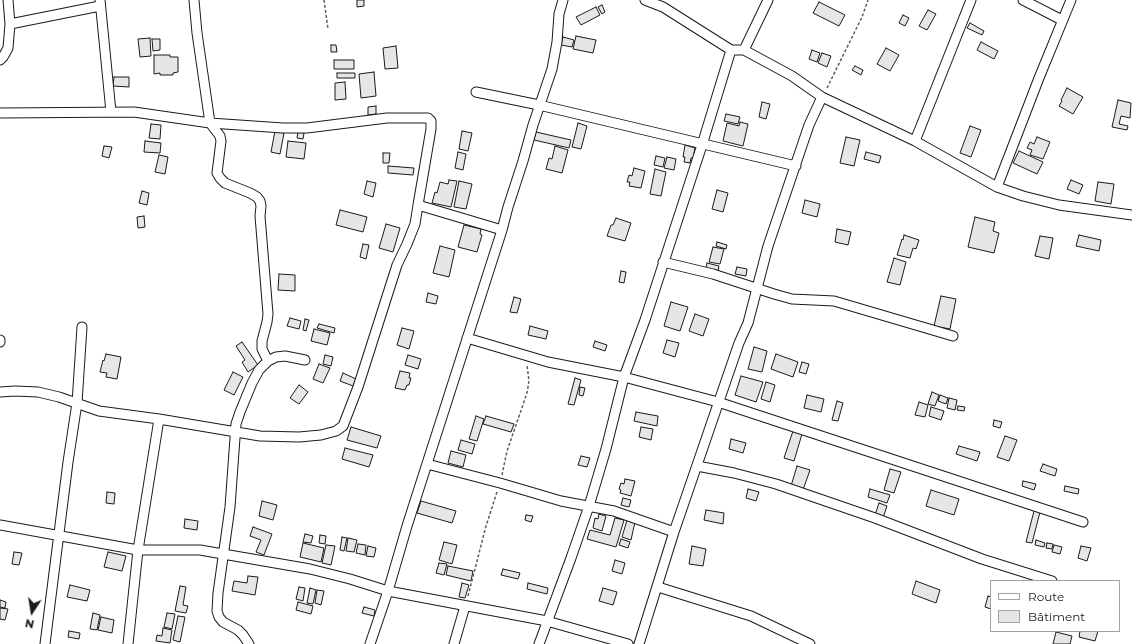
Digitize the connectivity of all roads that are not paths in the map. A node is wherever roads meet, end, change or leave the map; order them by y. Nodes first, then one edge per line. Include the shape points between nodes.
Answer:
1 (8, 0) edge
2 (194, 0) edge
3 (563, 0) edge
4 (645, 0) edge
5 (768, 0) edge
6 (971, 0) edge
7 (1023, 0) edge
8 (1071, 0) edge
9 (100, 3) edge
10 (664, 4) edge
11 (1062, 20) junction
12 (10, 24) junction
13 (731, 50) junction
14 (744, 50) junction
15 (0, 60) edge
16 (476, 92) dead end
17 (822, 97) junction
18 (539, 105) junction
19 (111, 112) junction
20 (0, 114) edge
21 (210, 123) junction
22 (915, 141) junction
23 (702, 145) junction
24 (796, 166) junction
25 (997, 186) junction
26 (418, 205) junction
27 (1132, 215) edge
28 (502, 230) junction
29 (663, 262) junction
30 (756, 287) junction
31 (82, 327) dead end
32 (954, 336) dead end
33 (467, 338) junction
34 (305, 360) dead end
35 (268, 361) junction
36 (624, 377) junction
37 (0, 392) edge
38 (718, 402) junction
39 (77, 403) junction
40 (160, 419) junction
41 (235, 433) junction
42 (427, 464) junction
43 (697, 466) junction
44 (589, 506) junction
45 (1083, 522) dead end
46 (0, 525) edge
47 (674, 532) junction
48 (58, 535) junction
49 (138, 550) junction
50 (225, 553) junction
51 (1049, 580) edge
52 (658, 587) junction
53 (388, 591) junction
54 (465, 606) junction
55 (547, 621) junction
56 (44, 644) edge
57 (128, 644) edge
58 (248, 644) edge
59 (370, 644) edge
60 (454, 644) edge
61 (539, 644) edge
62 (628, 644) edge
63 (639, 644) edge
64 (810, 644) edge

1 - 12 street
2 - 21 street
3 - 18 street via 552,69
4 - 10 street
5 - 14 street
6 - 22 street
7 - 11 street
8 - 11 street
9 - 12 street
9 - 19 street
10 - 13 street
11 - 25 street
12 - 15 street via 8,48
13 - 14 street
13 - 23 street
14 - 17 street via 792,76
16 - 18 street
17 - 22 street
17 - 24 street via 809,125
18 - 23 street
18 - 28 street
19 - 20 street
19 - 21 street via 134,112
21 - 26 street via 307,128 387,118 428,118 431,121 431,129
21 - 35 street via 221,141 217,173 220,178 260,201 268,314 262,350
22 - 25 street
23 - 24 street
23 - 29 street
24 - 30 street
25 - 27 street via 1059,205
26 - 28 street
26 - 41 street via 415,224 397,266 343,426 336,431 299,437
28 - 33 street
29 - 30 street
29 - 36 street
30 - 32 street via 792,299 834,301
30 - 38 street via 748,323
31 - 39 street
33 - 36 street via 548,362
33 - 42 street
34 - 35 street via 286,356
35 - 41 street via 259,370 245,397
36 - 38 street
36 - 44 street
37 - 39 street via 38,392
38 - 43 street
38 - 45 street
39 - 40 street via 99,411
39 - 48 street
40 - 41 street
40 - 49 street
41 - 50 street
42 - 44 street via 561,501
42 - 53 street
43 - 47 street
43 - 51 street via 776,484 982,559
44 - 47 street via 644,520
44 - 55 street
46 - 48 street
47 - 52 street
48 - 49 street
48 - 56 street
49 - 50 street via 200,550
49 - 57 street
50 - 53 street via 310,569
50 - 58 street via 218,593 219,617 238,630
52 - 63 street
52 - 64 street via 751,616
53 - 54 street
53 - 59 street
54 - 55 street
54 - 60 street
55 - 61 street
55 - 62 street

